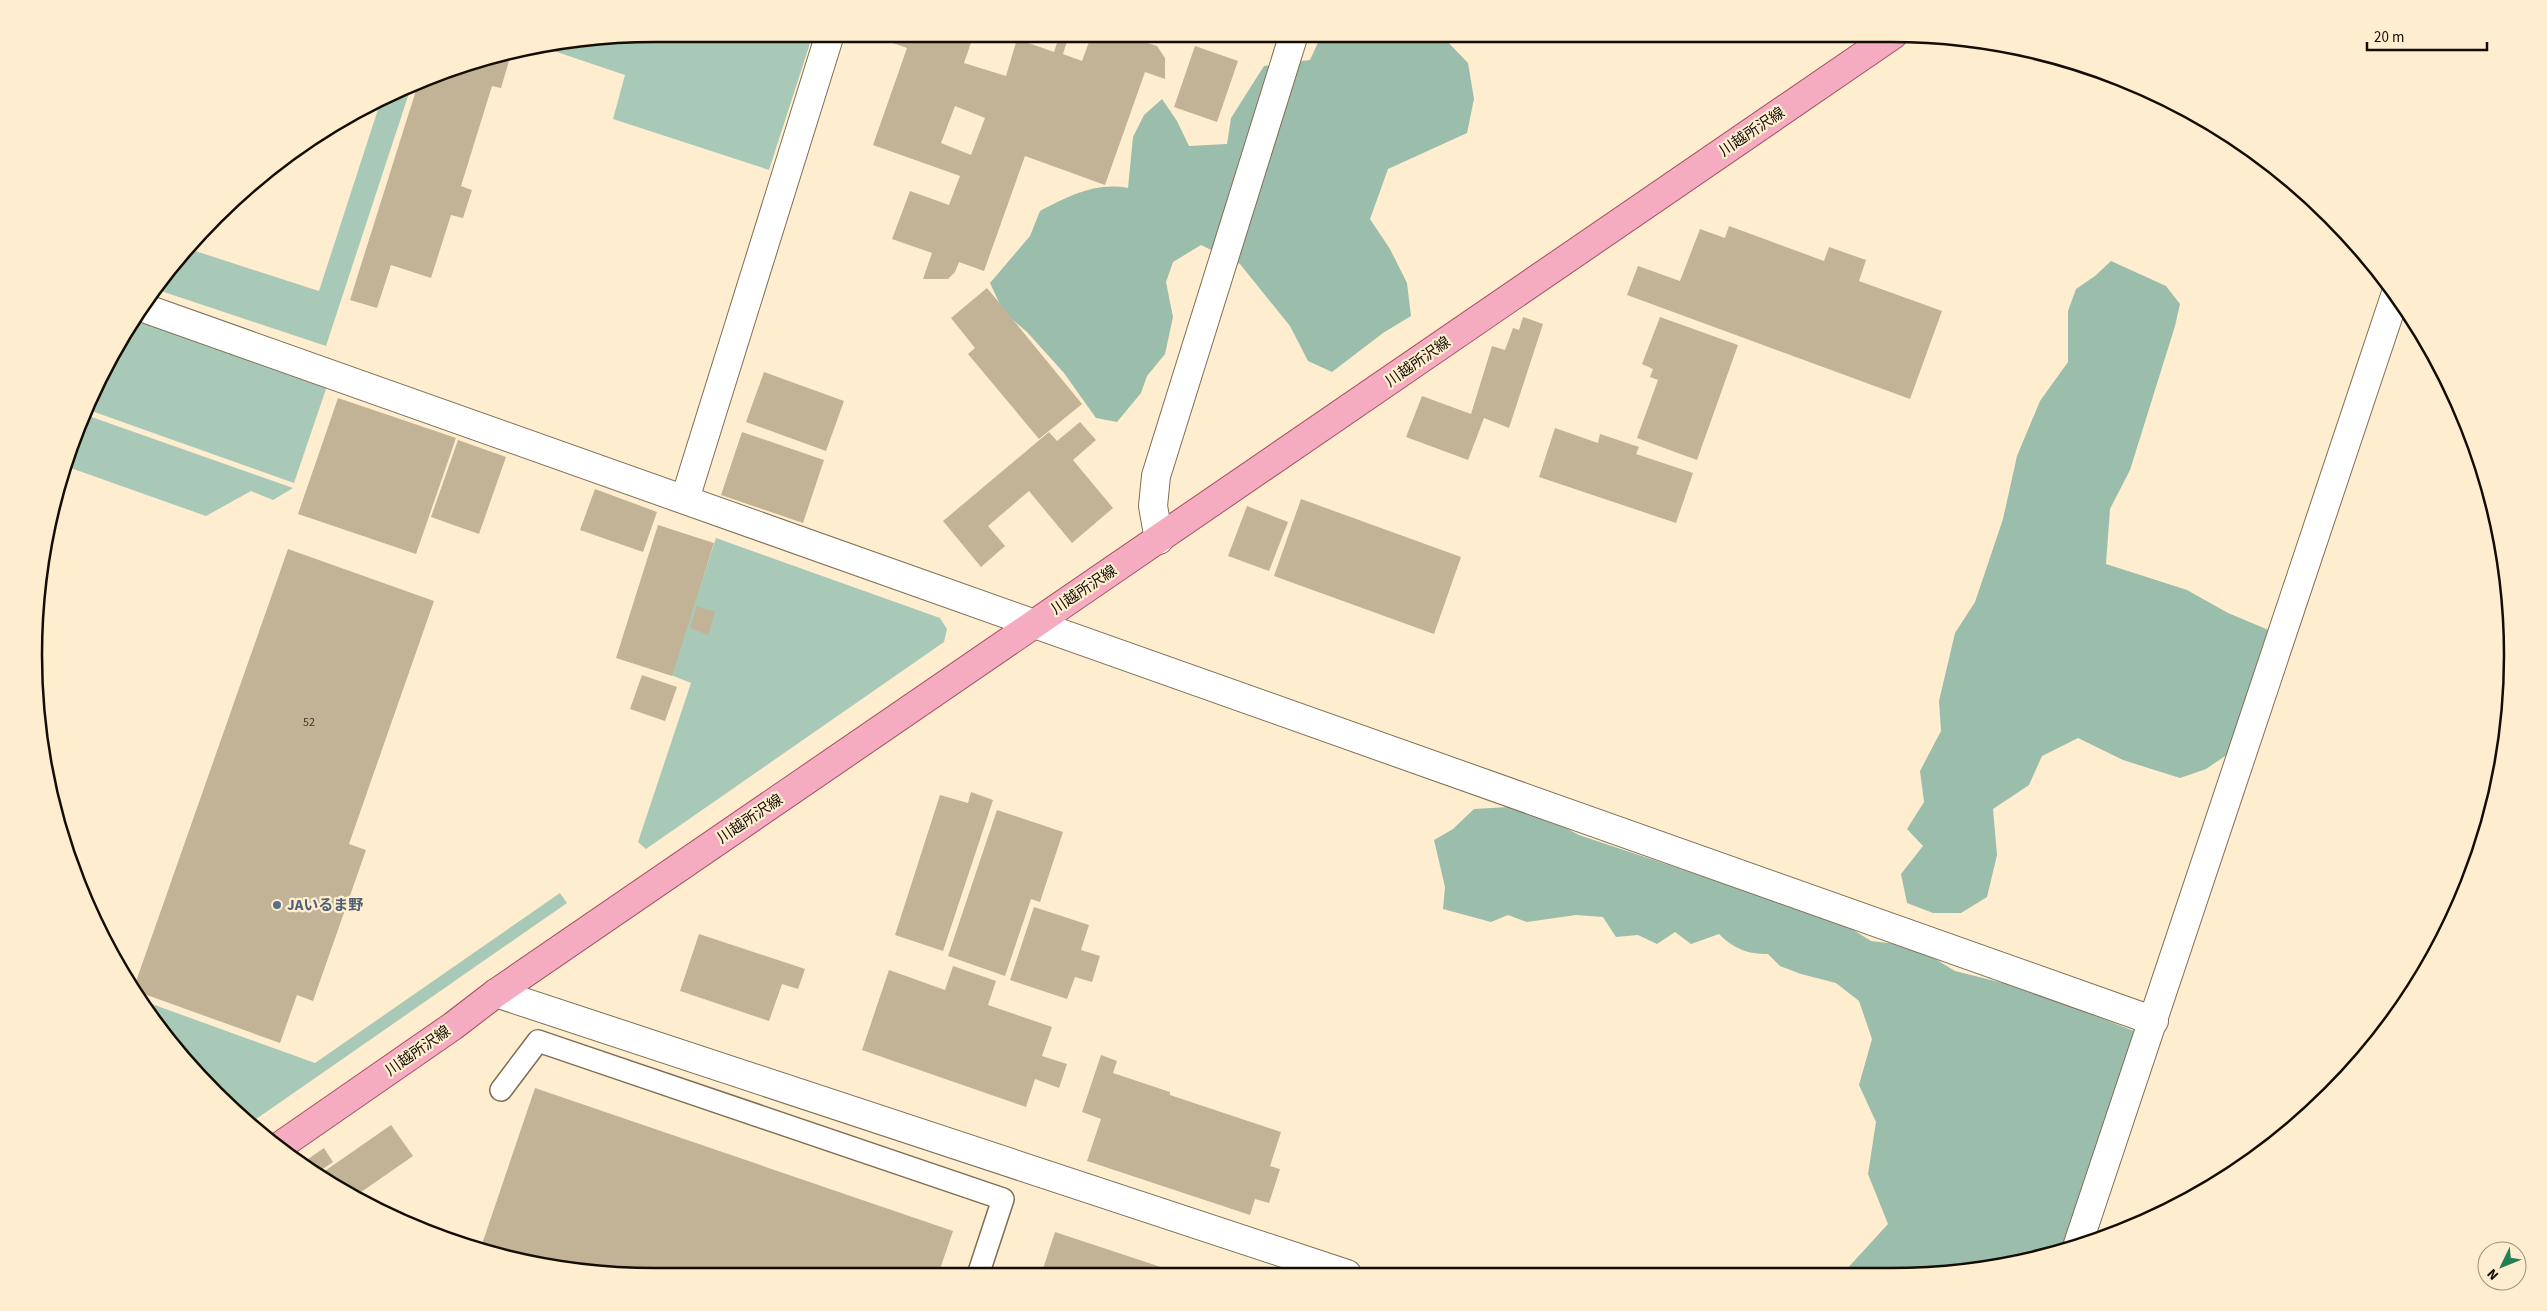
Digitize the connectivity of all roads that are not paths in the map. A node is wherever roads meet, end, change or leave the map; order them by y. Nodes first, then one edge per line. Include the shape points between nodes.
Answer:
1 (828, 42) edge
2 (1292, 42) edge
3 (1883, 42) edge
4 (2393, 303) edge
5 (149, 310) edge
6 (685, 499) junction
7 (1159, 540) junction
8 (1034, 624) junction
9 (496, 993) junction
10 (2154, 1021) junction
11 (501, 1090) dead end
12 (284, 1143) edge
13 (2080, 1239) edge
14 (980, 1268) edge
15 (1329, 1268) edge

1 - 6 street
2 - 7 street via 1156,476 1153,506
3 - 7 main road, 川越所沢線
4 - 10 street
5 - 6 street
6 - 8 street
7 - 8 main road, 川越所沢線
8 - 9 main road, 川越所沢線
8 - 10 street
9 - 12 main road, 川越所沢線
9 - 15 street
10 - 13 street
11 - 14 lane via 538,1041 1003,1199

